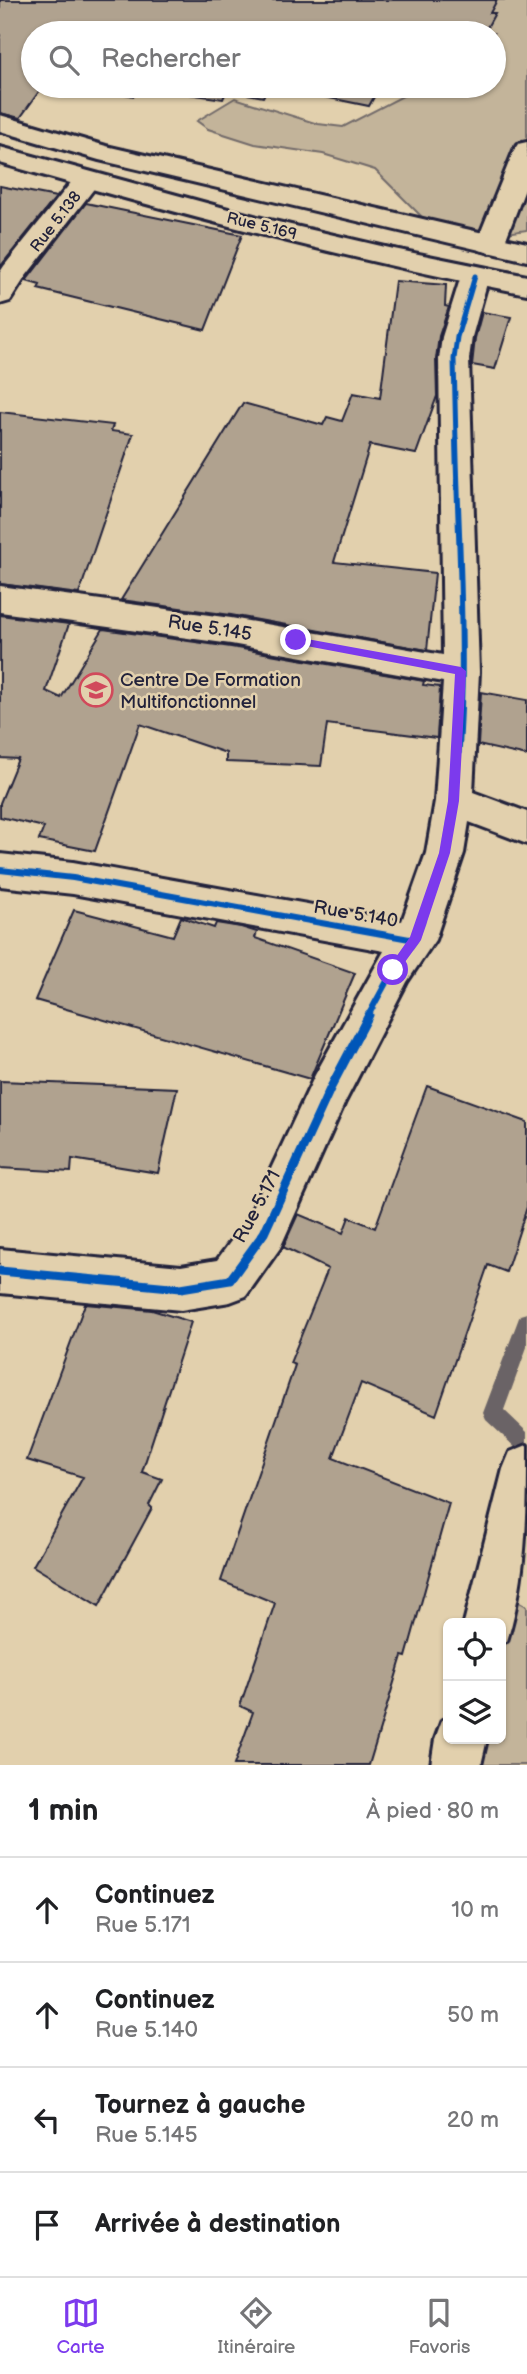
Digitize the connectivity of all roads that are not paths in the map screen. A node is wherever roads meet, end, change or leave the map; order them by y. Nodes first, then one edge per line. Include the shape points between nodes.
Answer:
1 (0, 123) edge
2 (527, 150) edge
3 (0, 155) edge
4 (87, 181) junction
5 (527, 252) edge
6 (482, 260) junction
7 (527, 285) edge
8 (0, 295) edge
9 (0, 598) edge
10 (461, 671) junction
11 (454, 801) junction
12 (527, 828) edge
13 (0, 870) edge
14 (415, 940) junction
15 (0, 1271) edge
16 (527, 1469) edge
17 (490, 1618) edge

1 - 6 street, Rue 5.169
2 - 6 street, Rue 5.140
3 - 4 street, Rue 5.169
4 - 6 street, Rue 5.169 via 264,226
4 - 8 street, Rue 5.138
5 - 6 street, Rue 5.169
6 - 7 street, Rue 5.169
6 - 10 street, Rue 5.140 via 454,359
9 - 10 street, Rue 5.145 via 139,615
10 - 11 street, Rue 5.140
11 - 12 street
11 - 14 street, Rue 5.140 via 444,853
13 - 14 street, Rue 5.140 via 73,878
14 - 15 street, Rue 5.171 via 393,970 330,1089 264,1233 230,1280 181,1288
16 - 17 street

